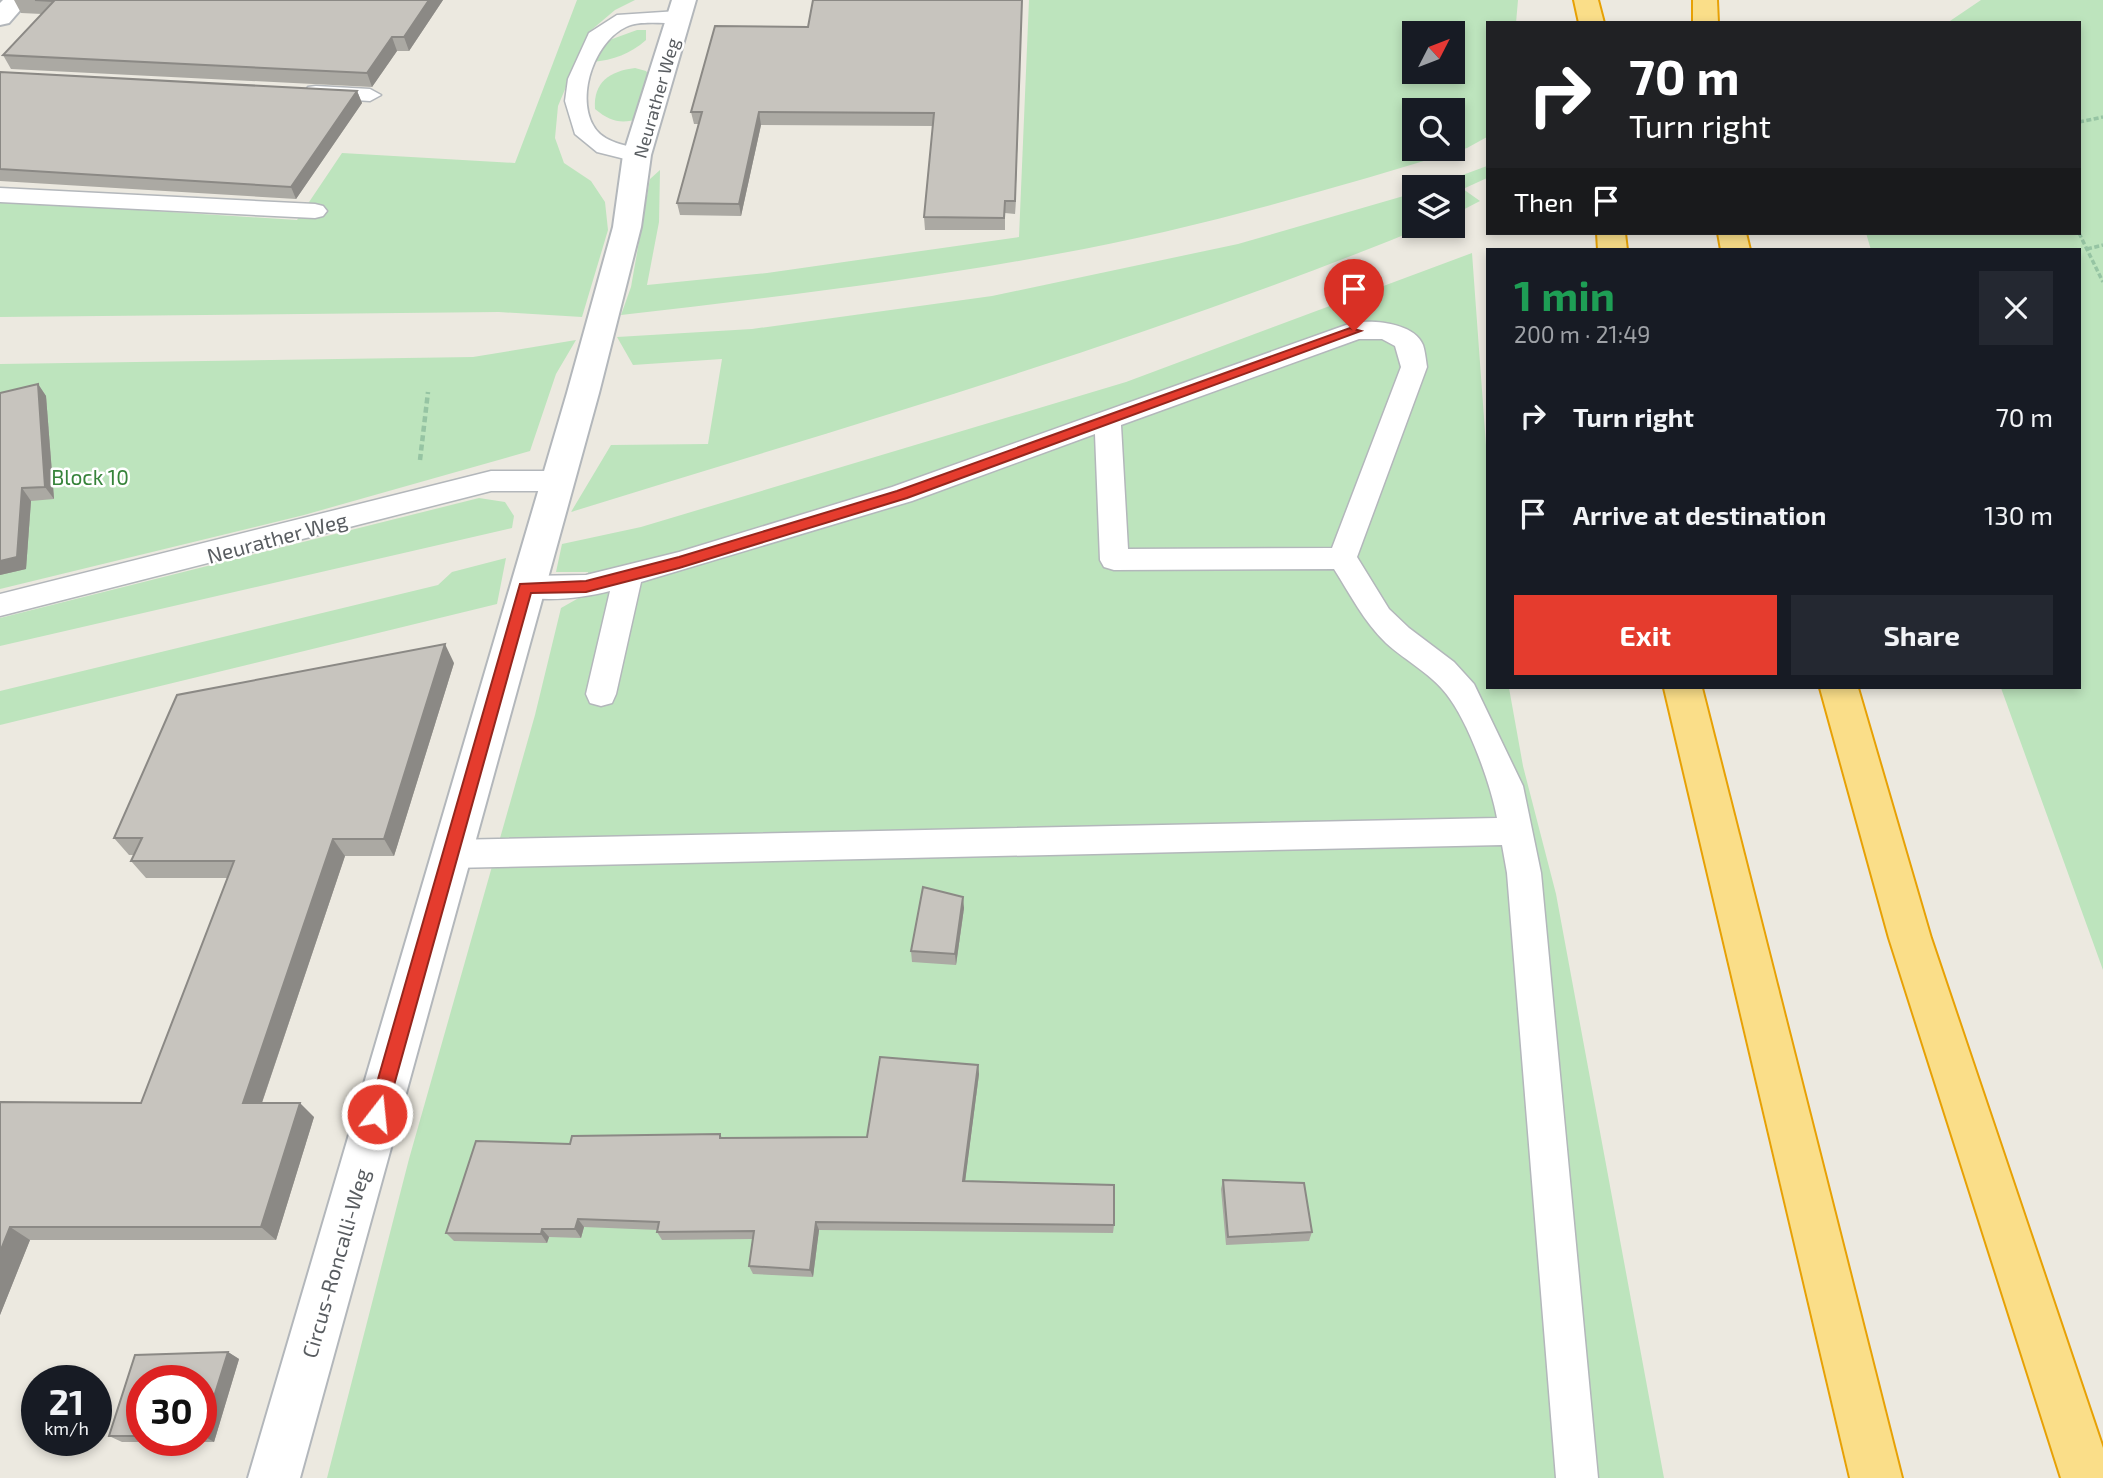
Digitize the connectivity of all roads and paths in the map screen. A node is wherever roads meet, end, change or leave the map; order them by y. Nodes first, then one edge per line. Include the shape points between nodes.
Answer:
1 (17, 0) edge
2 (1586, 0) edge
3 (1598, 0) edge
4 (1705, 0) edge
5 (681, 9) edge
6 (0, 18) edge
7 (1591, 21) edge
8 (1597, 21) edge
9 (1706, 21) edge
10 (301, 91) edge
11 (370, 94) dead end
12 (2103, 117) edge
13 (2081, 122) edge
14 (637, 155) junction
15 (0, 195) edge
16 (315, 211) dead end
17 (2080, 235) edge
18 (2103, 245) edge
19 (2087, 249) junction
20 (2103, 282) edge
21 (428, 392) dead end
22 (1108, 421) junction
23 (555, 481) junction
24 (420, 499) junction
25 (1342, 558) junction
26 (628, 575) junction
27 (523, 595) junction
28 (0, 605) edge
29 (1683, 689) edge
30 (1839, 689) edge
31 (601, 694) dead end
32 (1517, 831) junction
33 (450, 853) junction
34 (274, 1478) edge
35 (1577, 1478) edge
36 (1877, 1478) edge
37 (2087, 1478) edge

1 - 6 street
2 - 7 highway
3 - 8 highway
4 - 9 highway
5 - 14 street, Neurather Weg
5 - 14 lane via 624,19 596,37 579,79 576,101 583,129 605,147
10 - 11 lane
12 - 13 path
14 - 23 street, Neurather Weg via 627,227
15 - 16 lane
17 - 19 path
18 - 19 path
19 - 20 path
21 - 24 path
22 - 25 lane via 1114,560
22 - 25 lane via 1354,331 1399,335 1410,345 1414,367
22 - 26 lane via 902,494
23 - 24 lane, Neurather Weg via 491,481
23 - 27 street, Neurather Weg
24 - 28 lane, Neurather Weg
25 - 32 lane via 1379,617 1463,692 1507,786
26 - 27 lane
26 - 31 lane
27 - 33 street, Circus-Roncalli-Weg
29 - 36 highway
30 - 37 highway via 1910,938
32 - 33 lane
32 - 35 lane
33 - 34 street, Circus-Roncalli-Weg

